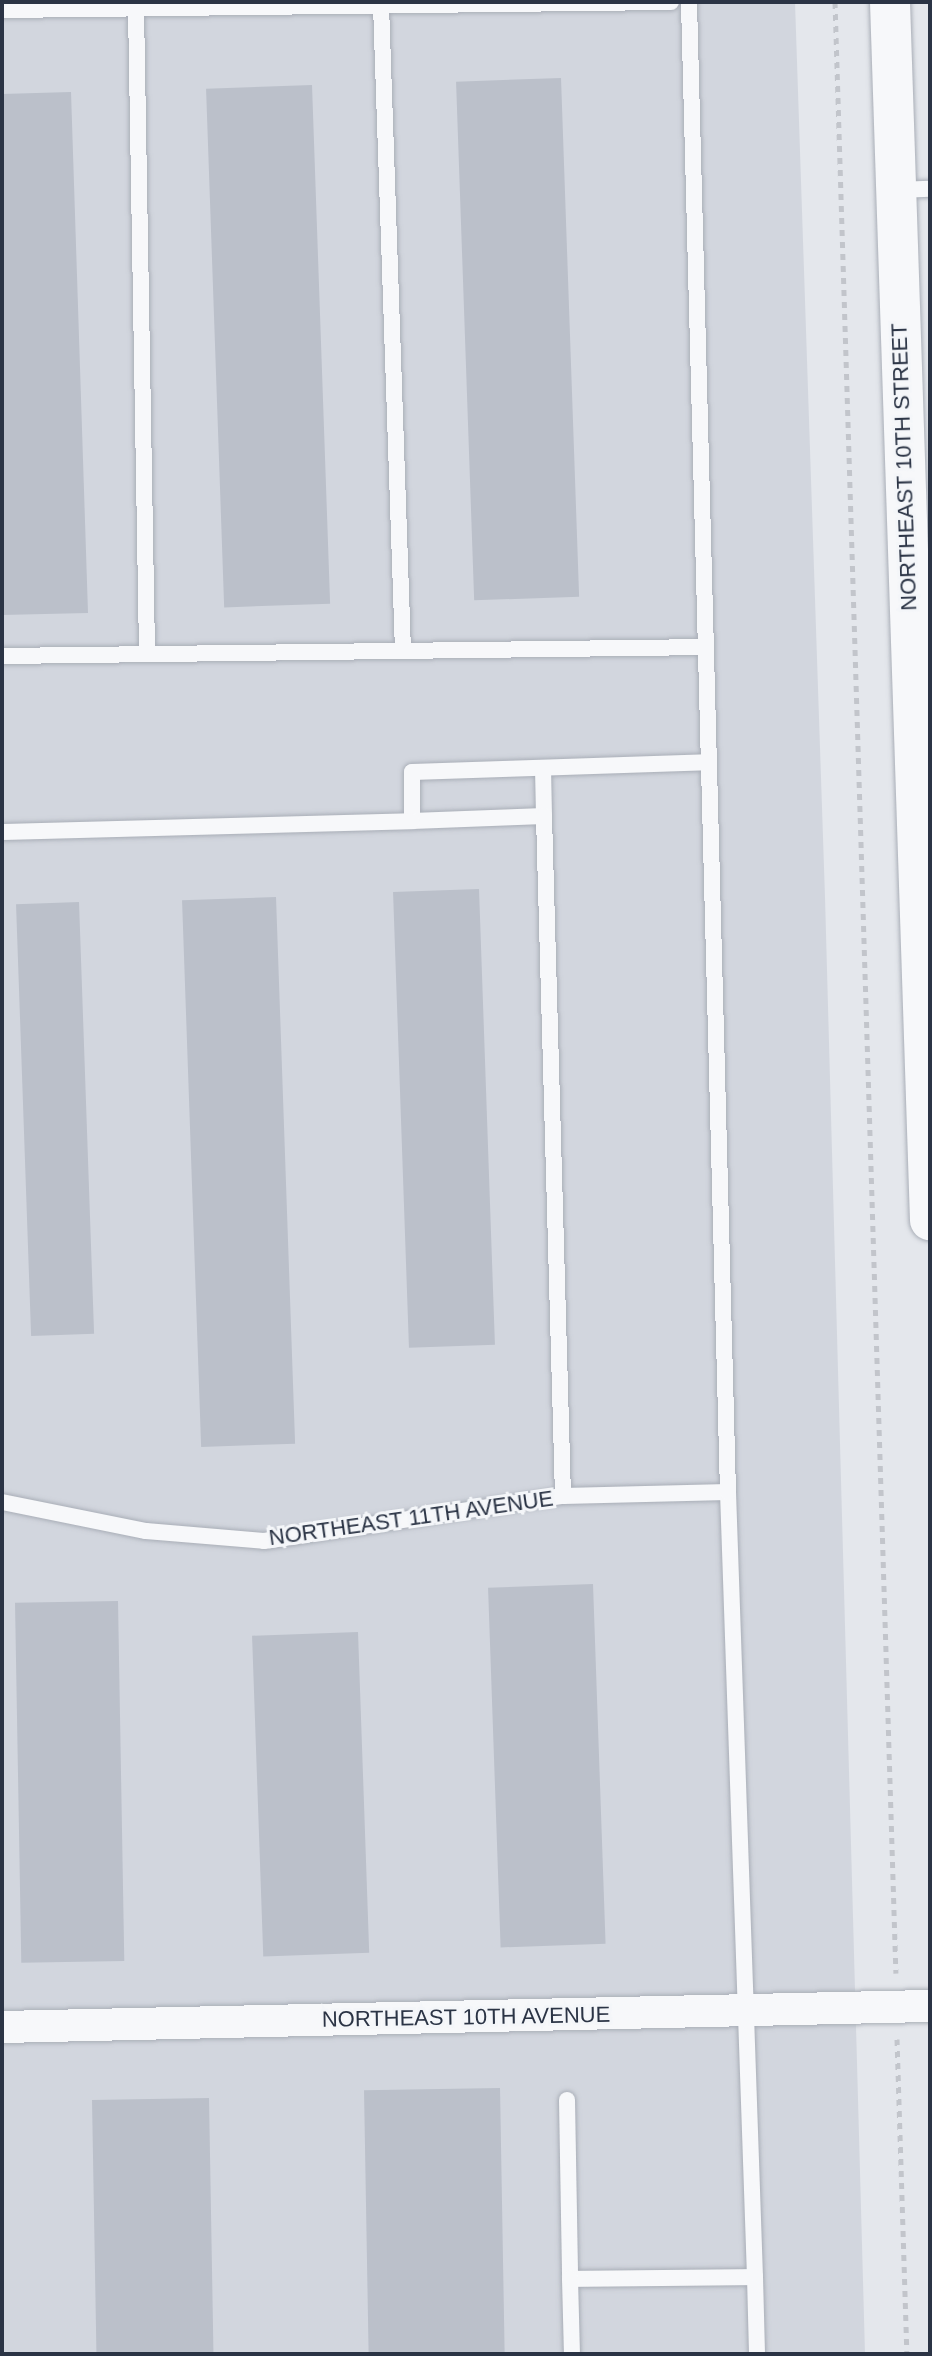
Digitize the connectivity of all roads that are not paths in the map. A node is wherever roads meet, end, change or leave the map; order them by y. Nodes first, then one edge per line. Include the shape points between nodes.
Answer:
1 (671, 2) edge
2 (689, 2) edge
3 (890, 2) edge
4 (381, 5) junction
5 (136, 8) junction
6 (2, 10) edge
7 (913, 189) edge
8 (705, 647) junction
9 (403, 651) junction
10 (147, 654) junction
11 (2, 656) edge
12 (707, 762) junction
13 (543, 768) junction
14 (544, 816) junction
15 (412, 821) junction
16 (2, 832) edge
17 (930, 1220) edge
18 (728, 1492) junction
19 (563, 1496) junction
20 (2, 1502) edge
21 (930, 2006) edge
22 (746, 2010) junction
23 (2, 2027) edge
24 (567, 2100) dead end
25 (755, 2277) junction
26 (570, 2279) junction
27 (572, 2354) edge
28 (757, 2354) edge

1 - 4 lane
2 - 8 lane
3 - 7 street, NORTHEAST 10TH STREET
4 - 5 lane
4 - 9 lane
5 - 6 lane
5 - 10 lane
7 - 17 street, NORTHEAST 10TH STREET
8 - 9 lane
8 - 12 lane
9 - 10 lane
10 - 11 lane
12 - 13 lane
12 - 18 lane
13 - 14 lane
13 - 15 lane via 412,772
14 - 15 lane
14 - 19 lane
15 - 16 lane
18 - 19 lane, NORTHEAST 11TH AVENUE
18 - 22 lane
19 - 20 lane, NORTHEAST 11TH AVENUE via 264,1541 146,1531
21 - 22 street, NORTHEAST 10TH AVENUE
22 - 23 street, NORTHEAST 10TH AVENUE
22 - 25 lane
24 - 26 lane
25 - 26 lane
25 - 28 lane
26 - 27 lane

